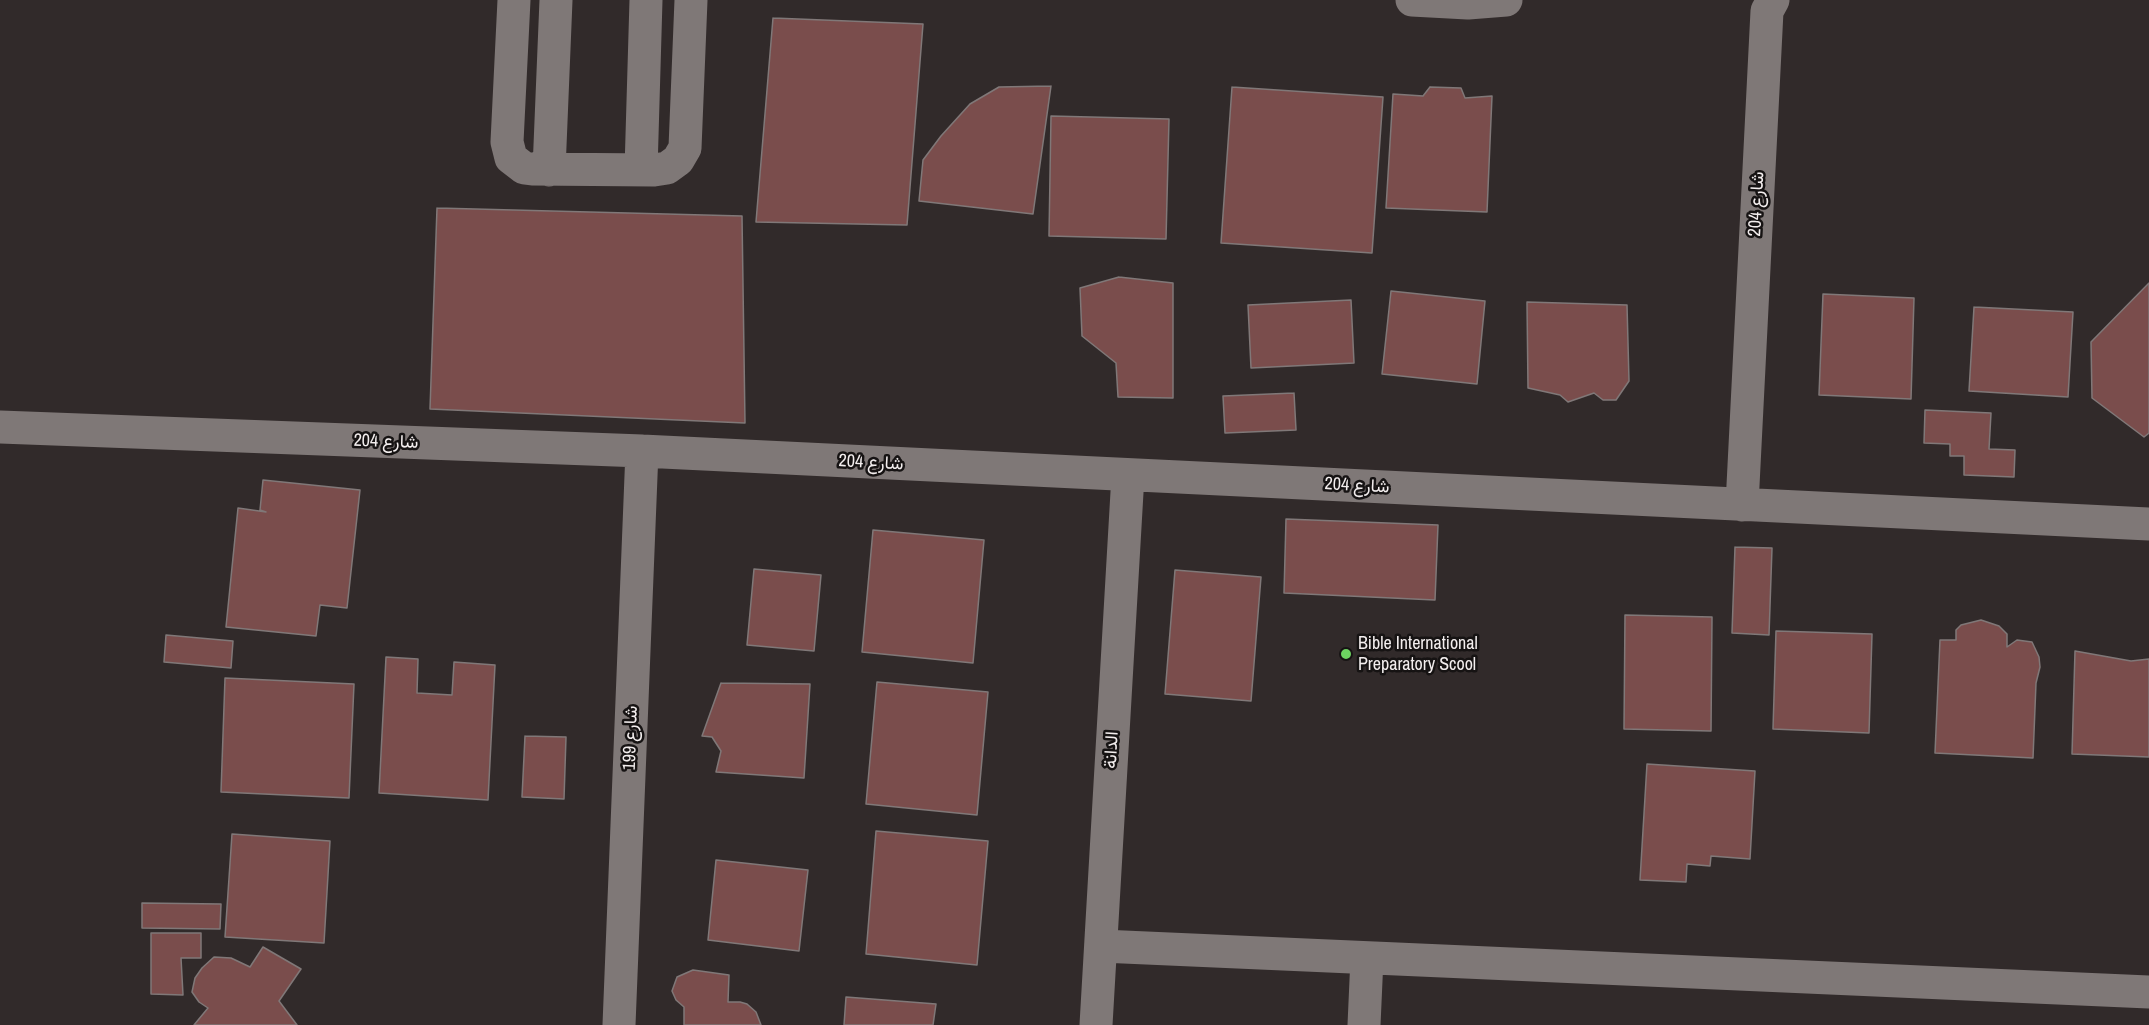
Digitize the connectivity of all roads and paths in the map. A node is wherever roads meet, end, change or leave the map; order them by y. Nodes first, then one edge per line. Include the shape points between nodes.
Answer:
1 (514, 0) edge
2 (556, 0) edge
3 (646, 0) edge
4 (691, 0) edge
5 (1412, 0) edge
6 (1420, 0) edge
7 (1506, 0) edge
8 (1766, 4) edge
9 (549, 170) junction
10 (641, 170) junction
11 (0, 428) edge
12 (642, 452) junction
13 (1128, 475) junction
14 (1742, 505) junction
15 (2149, 524) edge
16 (1101, 946) junction
17 (1367, 958) junction
18 (2149, 992) edge
19 (620, 1025) edge
20 (1096, 1025) edge
21 (1364, 1025) edge

1 - 9 street via 507,150 524,168
2 - 9 street
3 - 10 street
4 - 10 street via 685,148 667,168
5 - 6 street
6 - 7 street
8 - 14 street, شارع 204
9 - 10 street
11 - 12 street, شارع 204
12 - 13 street, شارع 204
12 - 19 street, شارع 199
13 - 14 street, شارع 204
13 - 16 street, الدانة
14 - 15 street, شارع 204
16 - 17 street
16 - 20 street, الدانة
17 - 18 street
17 - 21 street

